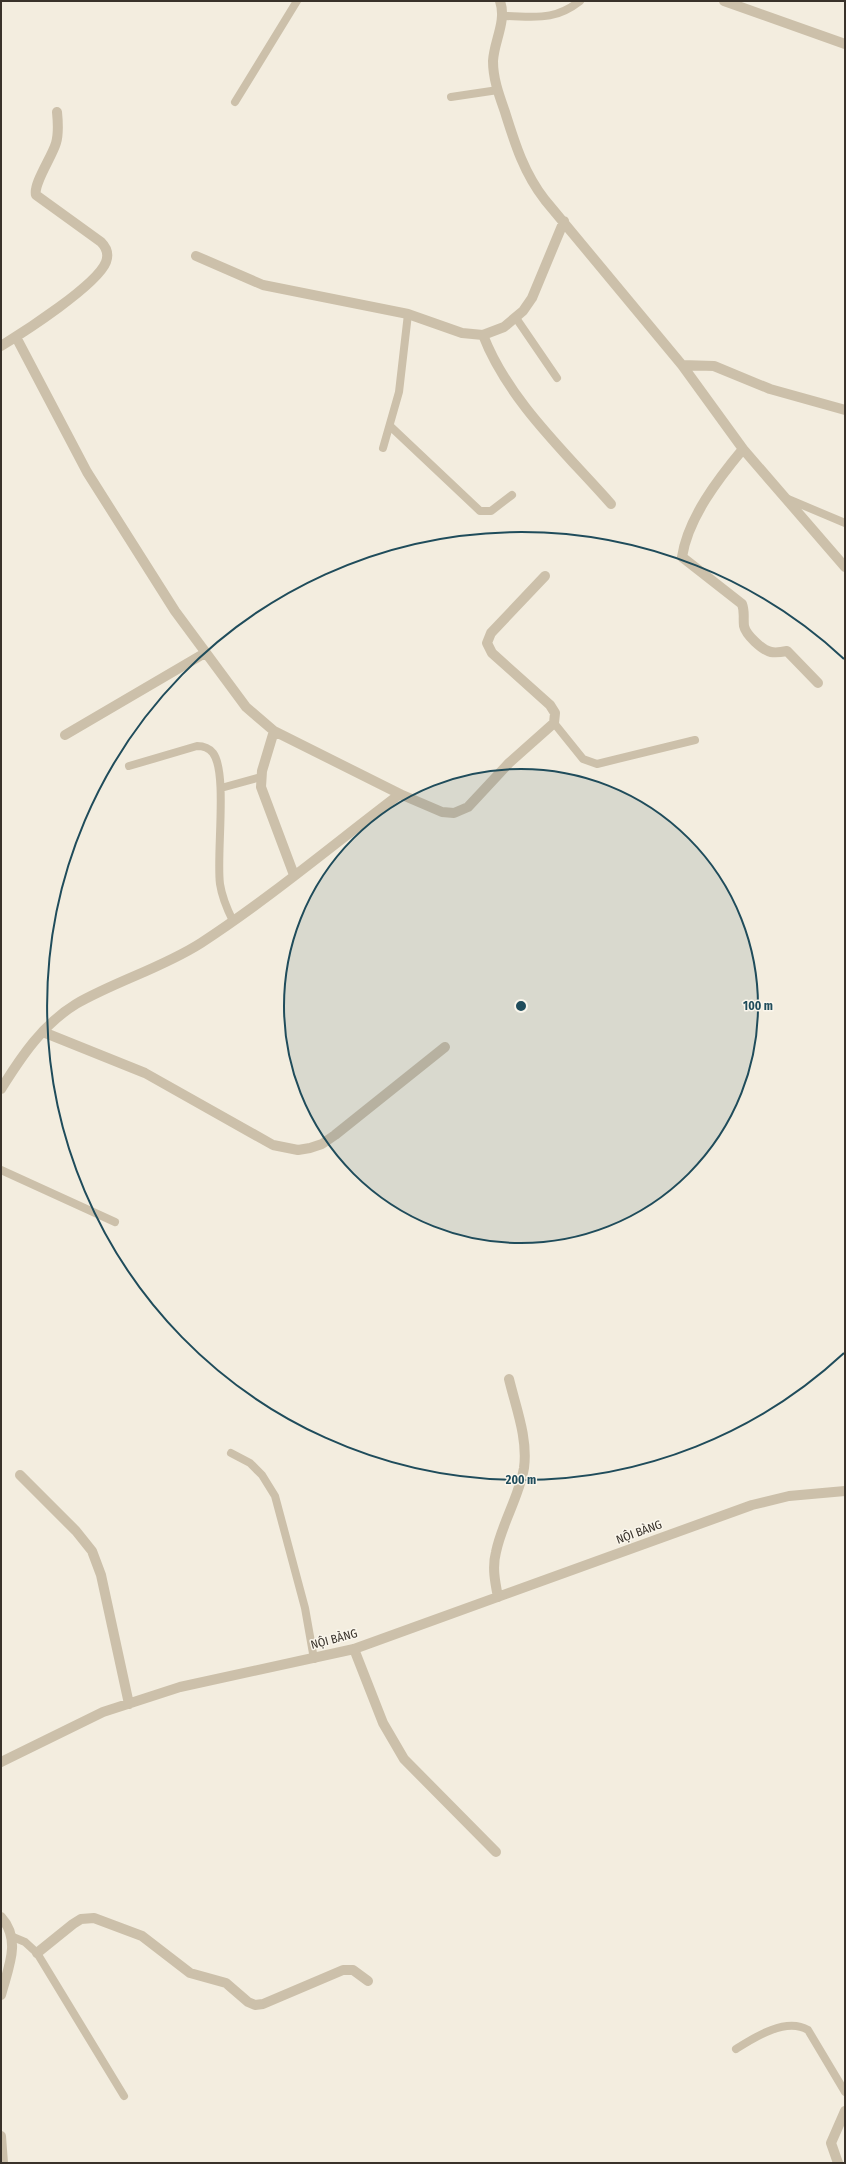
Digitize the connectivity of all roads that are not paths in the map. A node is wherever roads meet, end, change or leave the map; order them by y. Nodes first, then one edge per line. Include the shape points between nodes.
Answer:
1 (297, 1) edge
2 (500, 1) edge
3 (580, 1) edge
4 (724, 1) edge
5 (502, 16) junction
6 (845, 43) edge
7 (498, 90) junction
8 (451, 97) dead end
9 (235, 102) dead end
10 (57, 112) dead end
11 (564, 221) junction
12 (196, 256) dead end
13 (408, 314) junction
14 (516, 318) junction
15 (482, 335) junction
16 (16, 337) junction
17 (1, 346) edge
18 (682, 365) junction
19 (557, 378) dead end
20 (845, 410) edge
21 (390, 426) junction
22 (383, 448) dead end
23 (743, 449) junction
24 (512, 495) dead end
25 (788, 499) junction
26 (610, 504) dead end
27 (845, 523) edge
28 (845, 567) edge
29 (545, 576) dead end
30 (205, 653) junction
31 (818, 683) dead end
32 (554, 723) junction
33 (274, 732) junction
34 (65, 735) dead end
35 (695, 740) dead end
36 (129, 766) dead end
37 (261, 777) junction
38 (221, 788) junction
39 (400, 794) junction
40 (294, 875) junction
41 (233, 921) junction
42 (43, 1032) junction
43 (446, 1047) dead end
44 (1, 1089) edge
45 (1, 1170) edge
46 (115, 1222) dead end
47 (509, 1379) dead end
48 (231, 1453) dead end
49 (20, 1475) dead end
50 (845, 1491) edge
51 (498, 1597) junction
52 (354, 1649) junction
53 (314, 1659) junction
54 (129, 1704) junction
55 (1, 1762) edge
56 (496, 1852) dead end
57 (1, 1917) edge
58 (13, 1938) junction
59 (37, 1953) junction
60 (368, 1981) dead end
61 (1, 1995) edge
62 (736, 2049) dead end
63 (845, 2092) edge
64 (124, 2096) dead end
65 (845, 2111) edge
66 (1, 2136) edge
67 (3, 2163) edge
68 (838, 2163) edge

1 - 9 lane
2 - 5 street
3 - 5 lane via 549,17
4 - 6 street
5 - 7 street via 493,60
7 - 8 lane
7 - 11 street via 524,168 538,191
10 - 16 street via 56,141 48,165 37,182 36,195 101,242 107,258 100,271 67,301
11 - 14 street via 532,298
11 - 18 street
12 - 13 street via 263,285
13 - 15 street via 462,333
13 - 21 lane via 399,392
14 - 15 street via 504,327
14 - 19 lane
15 - 26 street via 496,367 516,396
16 - 17 street
16 - 30 street via 88,472 175,611
18 - 20 street via 714,366 770,389
18 - 23 street
21 - 22 lane
21 - 24 lane via 480,511 490,511
23 - 25 street
23 - 31 street via 716,481 690,529 682,556 742,604 746,631 763,649 770,652 787,651
25 - 27 lane
25 - 28 street
29 - 32 street via 490,633 487,643 492,654 550,704 555,713
30 - 33 street via 246,707
30 - 34 street
32 - 35 lane via 583,759 597,764
32 - 39 street via 509,764 468,807 459,812 442,812
33 - 37 street
33 - 39 street
36 - 38 lane via 201,746 216,758
37 - 38 lane
37 - 40 street via 263,792
38 - 41 lane via 220,884 225,905
39 - 40 street
40 - 41 street
41 - 42 street via 174,959 76,1004
42 - 43 street via 144,1073 273,1145 298,1150 322,1144 335,1136
42 - 44 street via 22,1056
45 - 46 lane
47 - 51 street via 524,1438 525,1459 521,1480 495,1553 494,1578
48 - 53 lane via 250,1463 262,1475 275,1496 304,1608
49 - 54 street via 76,1530 92,1551 101,1575
50 - 51 street, NỘI BÀNG via 789,1496 752,1505
51 - 52 street, NỘI BÀNG
52 - 53 street, NỘI BÀNG
52 - 56 street via 383,1723 404,1759
53 - 54 street, NỘI BÀNG via 180,1687
54 - 55 street, NỘI BÀNG via 103,1712
57 - 58 street
58 - 59 lane via 25,1942
58 - 61 street
59 - 60 street via 81,1919 94,1918 145,1938 190,1973 226,1983 248,2002 256,2005 343,1970 353,1970
59 - 64 lane
62 - 63 lane via 756,2036 791,2025 800,2026 808,2030
65 - 68 street via 831,2144
66 - 67 street

